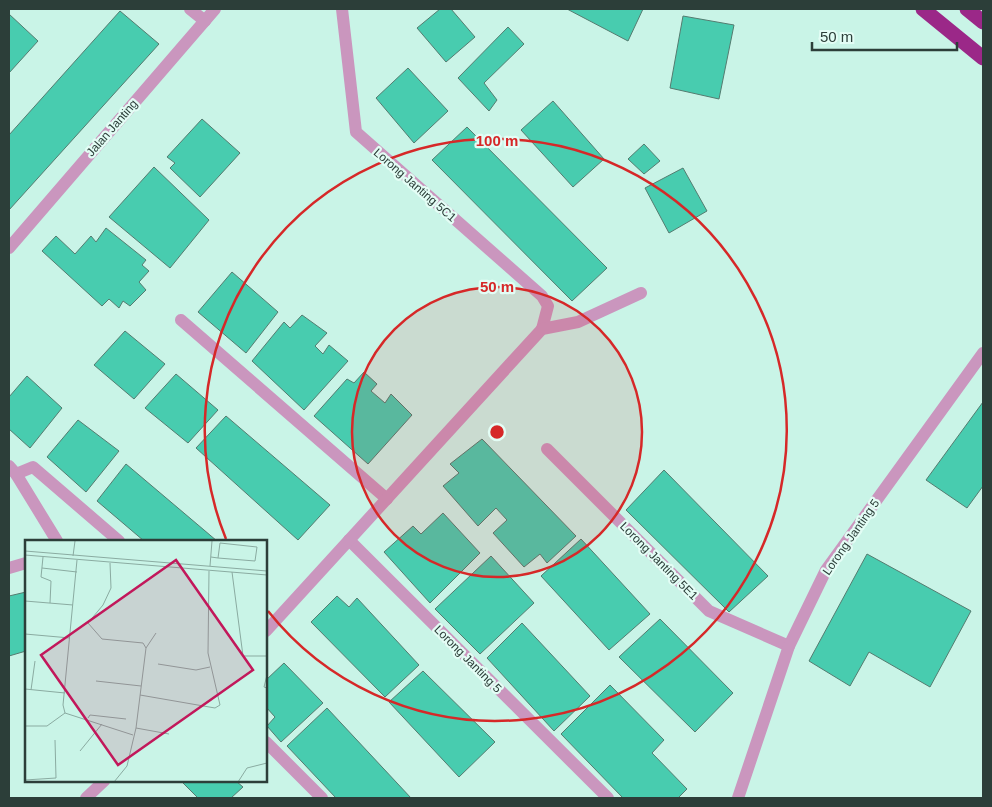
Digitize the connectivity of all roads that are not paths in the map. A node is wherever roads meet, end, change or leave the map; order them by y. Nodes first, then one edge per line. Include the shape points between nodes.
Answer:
1 (190, 9) edge
2 (215, 9) edge
3 (342, 9) edge
4 (923, 9) edge
5 (967, 9) edge
6 (204, 21) junction
7 (983, 22) edge
8 (983, 58) edge
9 (9, 248) edge
10 (641, 293) dead end
11 (181, 320) dead end
12 (542, 330) junction
13 (983, 353) edge
14 (547, 449) dead end
15 (13, 470) edge
16 (387, 499) junction
17 (56, 540) edge
18 (118, 540) edge
19 (349, 540) junction
20 (25, 563) edge
21 (9, 568) edge
22 (268, 629) edge
23 (789, 646) junction
24 (268, 744) edge
25 (103, 782) edge
26 (86, 798) edge
27 (322, 798) edge
28 (608, 798) edge
29 (738, 798) edge

1 - 6 street
2 - 6 street, Jalan Janting
3 - 12 street, Lorong Janting 5C1 via 356,132 542,296 548,306
4 - 8 highway
5 - 7 highway
6 - 9 street, Jalan Janting
10 - 12 street via 578,322
11 - 16 street
12 - 16 street
13 - 23 street, Lorong Janting 5 via 826,570
14 - 23 street, Lorong Janting 5E1 via 709,611
15 - 17 street
15 - 18 street via 33,467
16 - 19 street
19 - 22 street
19 - 28 street, Lorong Janting 5
20 - 21 street
23 - 29 street, Lorong Janting 5
24 - 27 street
25 - 26 street

